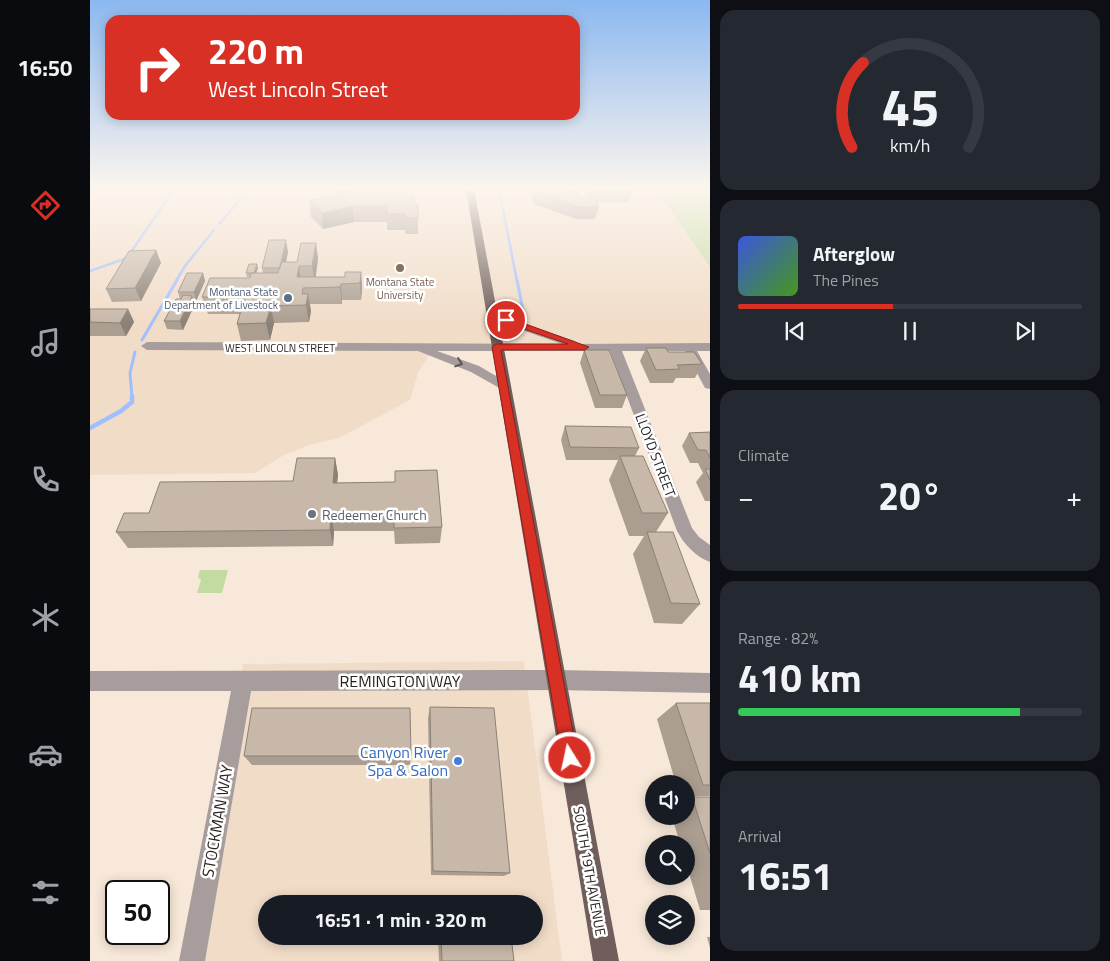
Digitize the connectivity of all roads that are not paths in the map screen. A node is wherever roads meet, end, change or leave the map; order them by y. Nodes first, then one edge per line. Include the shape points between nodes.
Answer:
1 (478, 234) edge
2 (493, 314) junction
3 (147, 346) dead end
4 (413, 347) junction
5 (496, 347) junction
6 (585, 347) junction
7 (615, 347) junction
8 (688, 347) junction
9 (710, 347) edge
10 (710, 385) edge
11 (503, 386) junction
12 (710, 555) edge
13 (556, 680) junction
14 (90, 681) edge
15 (243, 682) junction
16 (710, 683) edge
17 (192, 961) edge
18 (606, 961) edge

1 - 2 main road, SOUTH 19TH AVENUE
2 - 5 main road, SOUTH 19TH AVENUE
2 - 6 street, WEST LINCOLN STREET
3 - 4 street, WEST LINCOLN STREET
4 - 5 street, WEST LINCOLN STREET
4 -> 11 street, WEST LINCOLN STREET via 475,369
5 - 6 street, WEST LINCOLN STREET
5 - 11 main road, SOUTH 19TH AVENUE
6 - 7 street, WEST LINCOLN STREET
7 - 8 street, WEST LINCOLN STREET
7 - 12 street, LLOYD STREET via 685,531
8 - 9 street, WEST LINCOLN STREET
8 - 10 street
11 - 13 main road, SOUTH 19TH AVENUE
13 - 15 street, REMINGTON WAY
13 - 16 street, REMINGTON WAY
13 - 18 main road, SOUTH 19TH AVENUE
14 - 15 street, REMINGTON WAY
15 - 17 street, STOCKMAN WAY

